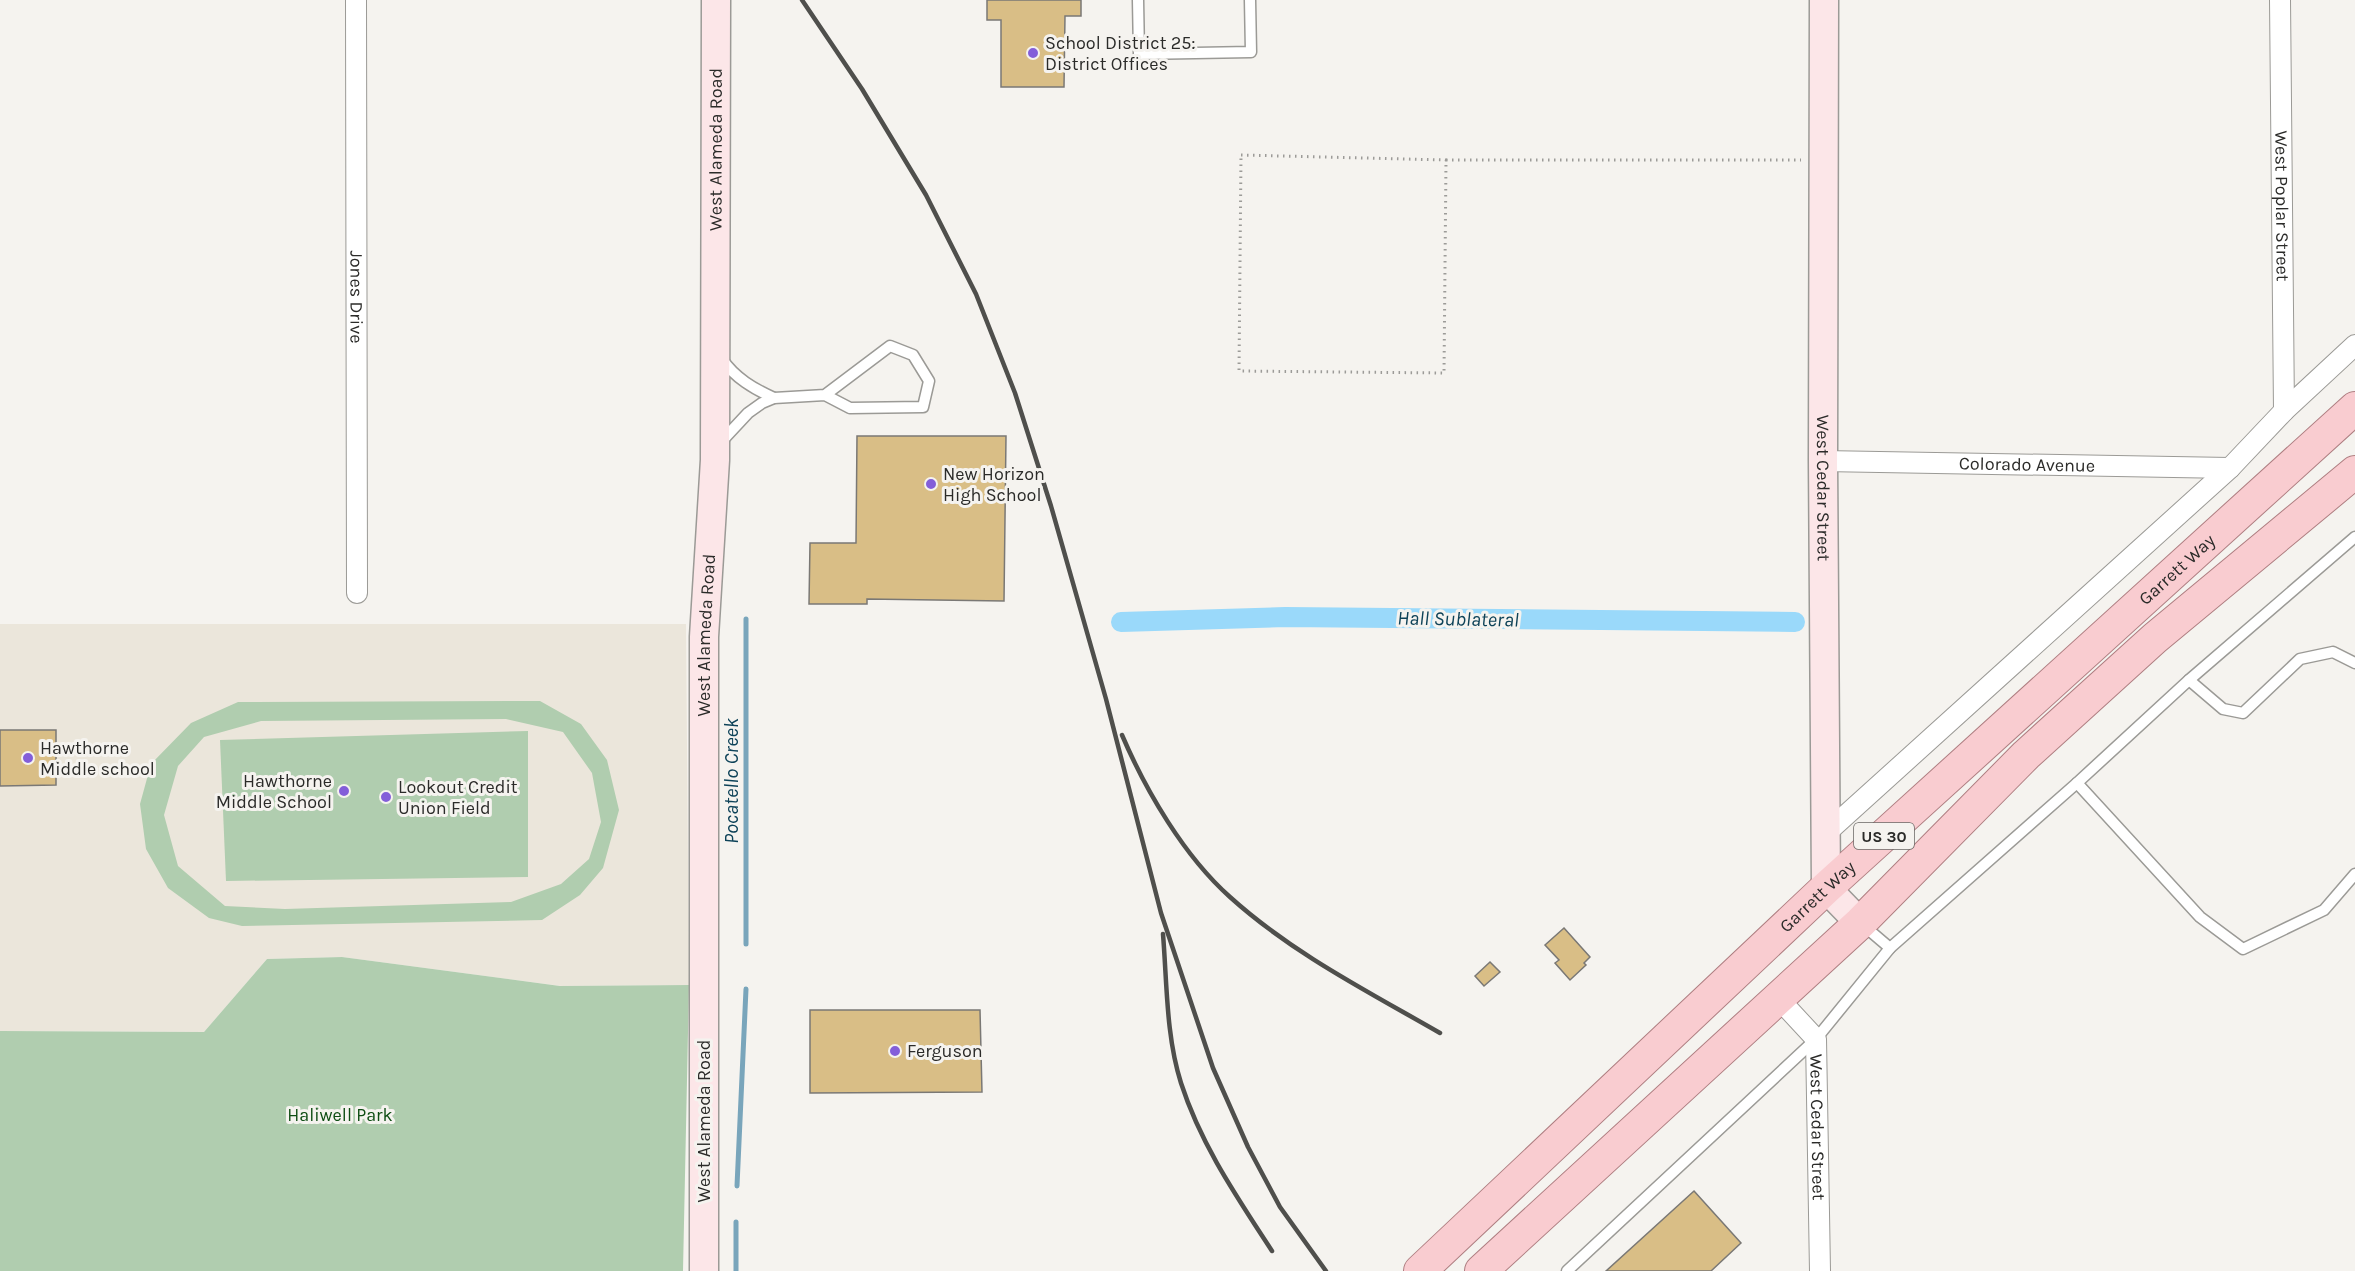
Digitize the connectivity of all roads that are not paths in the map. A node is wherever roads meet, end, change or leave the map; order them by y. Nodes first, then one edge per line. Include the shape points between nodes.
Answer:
1 (356, 0) edge
2 (716, 0) edge
3 (1138, 0) edge
4 (1250, 0) edge
5 (1824, 0) edge
6 (2280, 0) edge
7 (2355, 345) edge
8 (715, 347) junction
9 (825, 395) junction
10 (774, 398) junction
11 (2355, 408) edge
12 (2284, 411) junction
13 (715, 450) junction
14 (1823, 461) junction
15 (2230, 468) junction
16 (2355, 472) edge
17 (2355, 537) edge
18 (357, 593) dead end
19 (2355, 663) edge
20 (2189, 680) junction
21 (2077, 783) junction
22 (1825, 834) junction
23 (2355, 874) edge
24 (1826, 888) junction
25 (1860, 923) junction
26 (1890, 948) junction
27 (1778, 998) junction
28 (1816, 1039) junction
29 (704, 1271) edge
30 (1420, 1271) edge
31 (1481, 1271) edge
32 (1567, 1271) edge
33 (1820, 1271) edge

1 - 18 street, Jones Drive
2 - 8 main road, West Alameda Road
3 - 4 lane via 1139,54 1251,52
5 - 14 main road, West Cedar Street
6 - 12 street, West Poplar Street
7 - 12 street
8 - 10 lane via 730,370
8 - 13 main road, West Alameda Road
9 - 9 lane via 850,408 923,407 929,381 913,355 890,346
9 - 10 lane
10 - 13 lane via 748,413
11 - 24 main road, Garrett Way / US 30
12 - 15 street
13 - 29 main road, West Alameda Road via 704,637
14 - 15 street, Colorado Avenue
14 - 22 main road, West Cedar Street
15 - 22 street
16 - 25 main road, Garrett Way / US 30 via 2155,638 2043,740
17 - 20 lane
19 - 20 lane via 2333,652 2300,659 2243,713 2223,709
20 - 21 lane
21 - 23 lane via 2200,917 2243,949 2324,910
21 - 26 lane
22 - 24 main road, West Cedar Street
24 - 25 main road
24 - 30 main road, Garrett Way / US 30
25 - 26 lane
25 - 27 main road, Garrett Way / US 30
26 - 28 lane
27 - 28 street, West Cedar Street
27 - 31 main road, Garrett Way / US 30
28 - 32 lane
28 - 33 street, West Cedar Street

